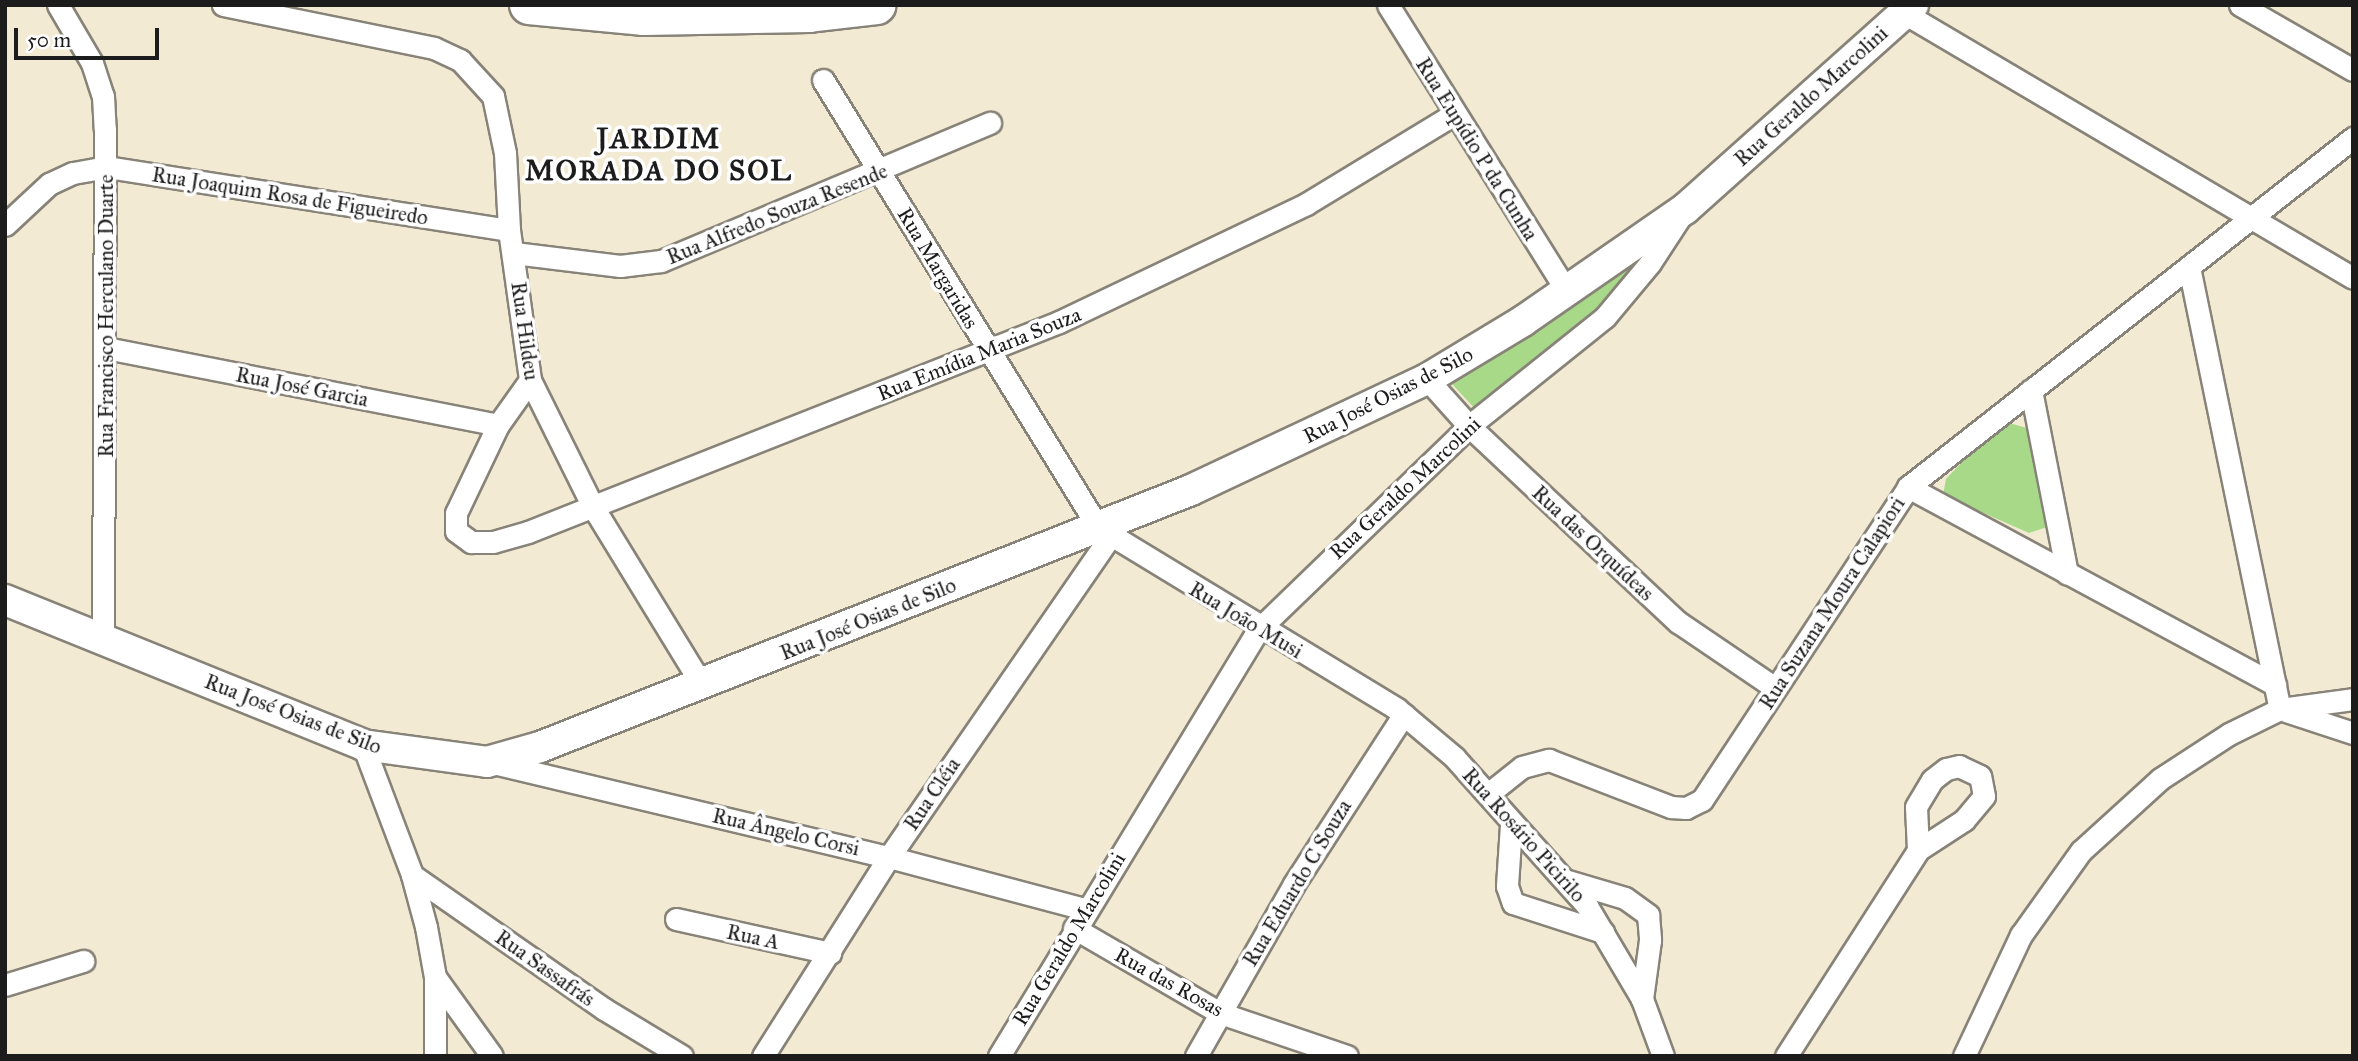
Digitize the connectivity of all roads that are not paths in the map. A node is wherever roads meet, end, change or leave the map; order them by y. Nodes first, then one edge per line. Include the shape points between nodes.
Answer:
1 (58, 5) edge
2 (223, 5) edge
3 (529, 5) edge
4 (877, 5) edge
5 (1388, 5) edge
6 (2239, 5) edge
7 (1908, 9) edge
8 (2353, 70) edge
9 (823, 80) dead end
10 (1454, 114) junction
11 (990, 123) dead end
12 (2353, 138) edge
13 (107, 167) junction
14 (880, 173) junction
15 (1685, 209) junction
16 (2253, 218) junction
17 (5, 225) edge
18 (509, 230) junction
19 (514, 253) junction
20 (2189, 267) junction
21 (2353, 278) edge
22 (1567, 292) junction
23 (106, 348) junction
24 (989, 352) junction
25 (1427, 379) junction
26 (530, 380) junction
27 (2031, 390) junction
28 (498, 425) junction
29 (1468, 426) junction
30 (1908, 487) junction
31 (593, 507) junction
32 (1104, 532) junction
33 (2067, 574) junction
34 (5, 600) edge
35 (1259, 629) junction
36 (103, 639) junction
37 (702, 684) junction
38 (2275, 685) junction
39 (1775, 688) junction
40 (2353, 699) edge
41 (2280, 709) junction
42 (1401, 711) junction
43 (2353, 733) edge
44 (363, 745) junction
45 (487, 762) junction
46 (1488, 794) junction
47 (1511, 825) junction
48 (1917, 850) dead end
49 (889, 857) junction
50 (412, 875) junction
51 (1568, 881) junction
52 (1085, 909) junction
53 (676, 919) dead end
54 (1074, 928) junction
55 (1603, 932) junction
56 (830, 953) junction
57 (83, 961) dead end
58 (435, 977) junction
59 (5, 985) edge
60 (1642, 999) junction
61 (1220, 1013) junction
62 (435, 1056) edge
63 (492, 1056) edge
64 (682, 1056) edge
65 (763, 1056) edge
66 (999, 1056) edge
67 (1196, 1056) edge
68 (1347, 1056) edge
69 (1663, 1056) edge
70 (1786, 1056) edge
71 (1964, 1056) edge

1 - 13 street, Rua Francisco Herculano Duarte via 92,63 103,96
2 - 18 street, Rua Hildeu via 434,48 460,60 493,96 505,153
3 - 4 highway via 644,16 809,13
5 - 10 street, Rua Eupídio P da Cunha
6 - 8 street
7 - 15 street, Rua Geraldo Marcolini
7 - 16 street
9 - 14 street, Rua Margaridas
10 - 22 street, Rua Eupídio P da Cunha
10 - 24 street, Rua Emídia Maria Souza via 1306,204 1153,280
11 - 14 street, Rua Alfredo Souza Resende
12 - 16 street
13 - 17 street, Rua Joaquim Rosa de Figueiredo via 73,173 49,184
13 - 18 street, Rua Joaquim Rosa de Figueiredo
13 - 23 street, Rua Francisco Herculano Duarte
14 - 19 street, Rua Alfredo Souza Resende via 695,251 650,264 620,266
14 - 24 street, Rua Margaridas
15 - 22 street, Rua José Osias de Silo
15 - 29 street, Rua Geraldo Marcolini via 1650,263 1605,317
16 - 20 street
16 - 21 street
18 - 19 street, Rua Hildeu
19 - 26 street, Rua Hildeu
20 - 27 street
20 - 38 street
22 - 25 street, Rua José Osias de Silo
23 - 28 street, Rua José Garcia
23 - 36 street, Rua Francisco Herculano Duarte
24 - 31 street, Rua Emídia Maria Souza
24 - 32 street, Rua Margaridas
25 - 29 street, Rua das Orquídeas
25 - 32 street, Rua José Osias de Silo
26 - 28 street
26 - 31 street, Rua Hildeu
27 - 30 street
27 - 33 street
28 - 31 street, Rua Emídia Maria Souza via 456,513 456,531 481,544
29 - 35 street, Rua Geraldo Marcolini
29 - 39 street, Rua das Orquídeas via 1678,622
30 - 33 street, Rua Suzana Moura Calapiori
30 - 39 street, Rua Suzana Moura Calapiori
31 - 37 street, Rua Hildeu
32 - 35 street, Rua João Musi
32 - 37 street, Rua José Osias de Silo
32 - 49 street, Rua Cléia
33 - 38 street, Rua Suzana Moura Calapiori
34 - 36 street, Rua José Osias de Silo
35 - 42 street, Rua João Musi
35 - 52 street, Rua Geraldo Marcolini
36 - 44 street, Rua José Osias de Silo
37 - 45 street, Rua José Osias de Silo via 540,747
38 - 41 street
39 - 46 street, Rua Suzana Moura Calapiori via 1712,790 1695,806 1658,803 1549,760 1522,767
40 - 41 street
41 - 43 street
41 - 71 street via 2229,734 2160,779 2081,851 2021,935
42 - 46 street, Rua Rosário Picirilo
42 - 61 street, Rua Eduardo C Souza
44 - 45 street, Rua José Osias de Silo
44 - 50 street
45 - 49 street, Rua Ângelo Corsi
46 - 47 street, Rua Rosário Picirilo
47 - 51 street, Rua Rosário Picirilo
47 - 55 street via 1507,886 1513,903
48 - 70 street
49 - 52 street, Rua Ângelo Corsi
49 - 56 street, Rua Cléia
50 - 58 street
50 - 64 street, Rua Sassafrás via 604,1009
51 - 55 street, Rua Rosário Picirilo
51 - 60 street via 1625,898 1648,915 1650,940
52 - 54 street, Rua Geraldo Marcolini
53 - 56 street, Rua A
54 - 61 street, Rua das Rosas
54 - 66 street, Rua Geraldo Marcolini
55 - 60 street, Rua Rosário Picirilo
56 - 65 street, Rua Cléia
57 - 59 street
58 - 62 street
58 - 63 street
60 - 69 street, Rua Rosário Picirilo
61 - 67 street, Rua Eduardo C Souza
61 - 68 street, Rua das Rosas

